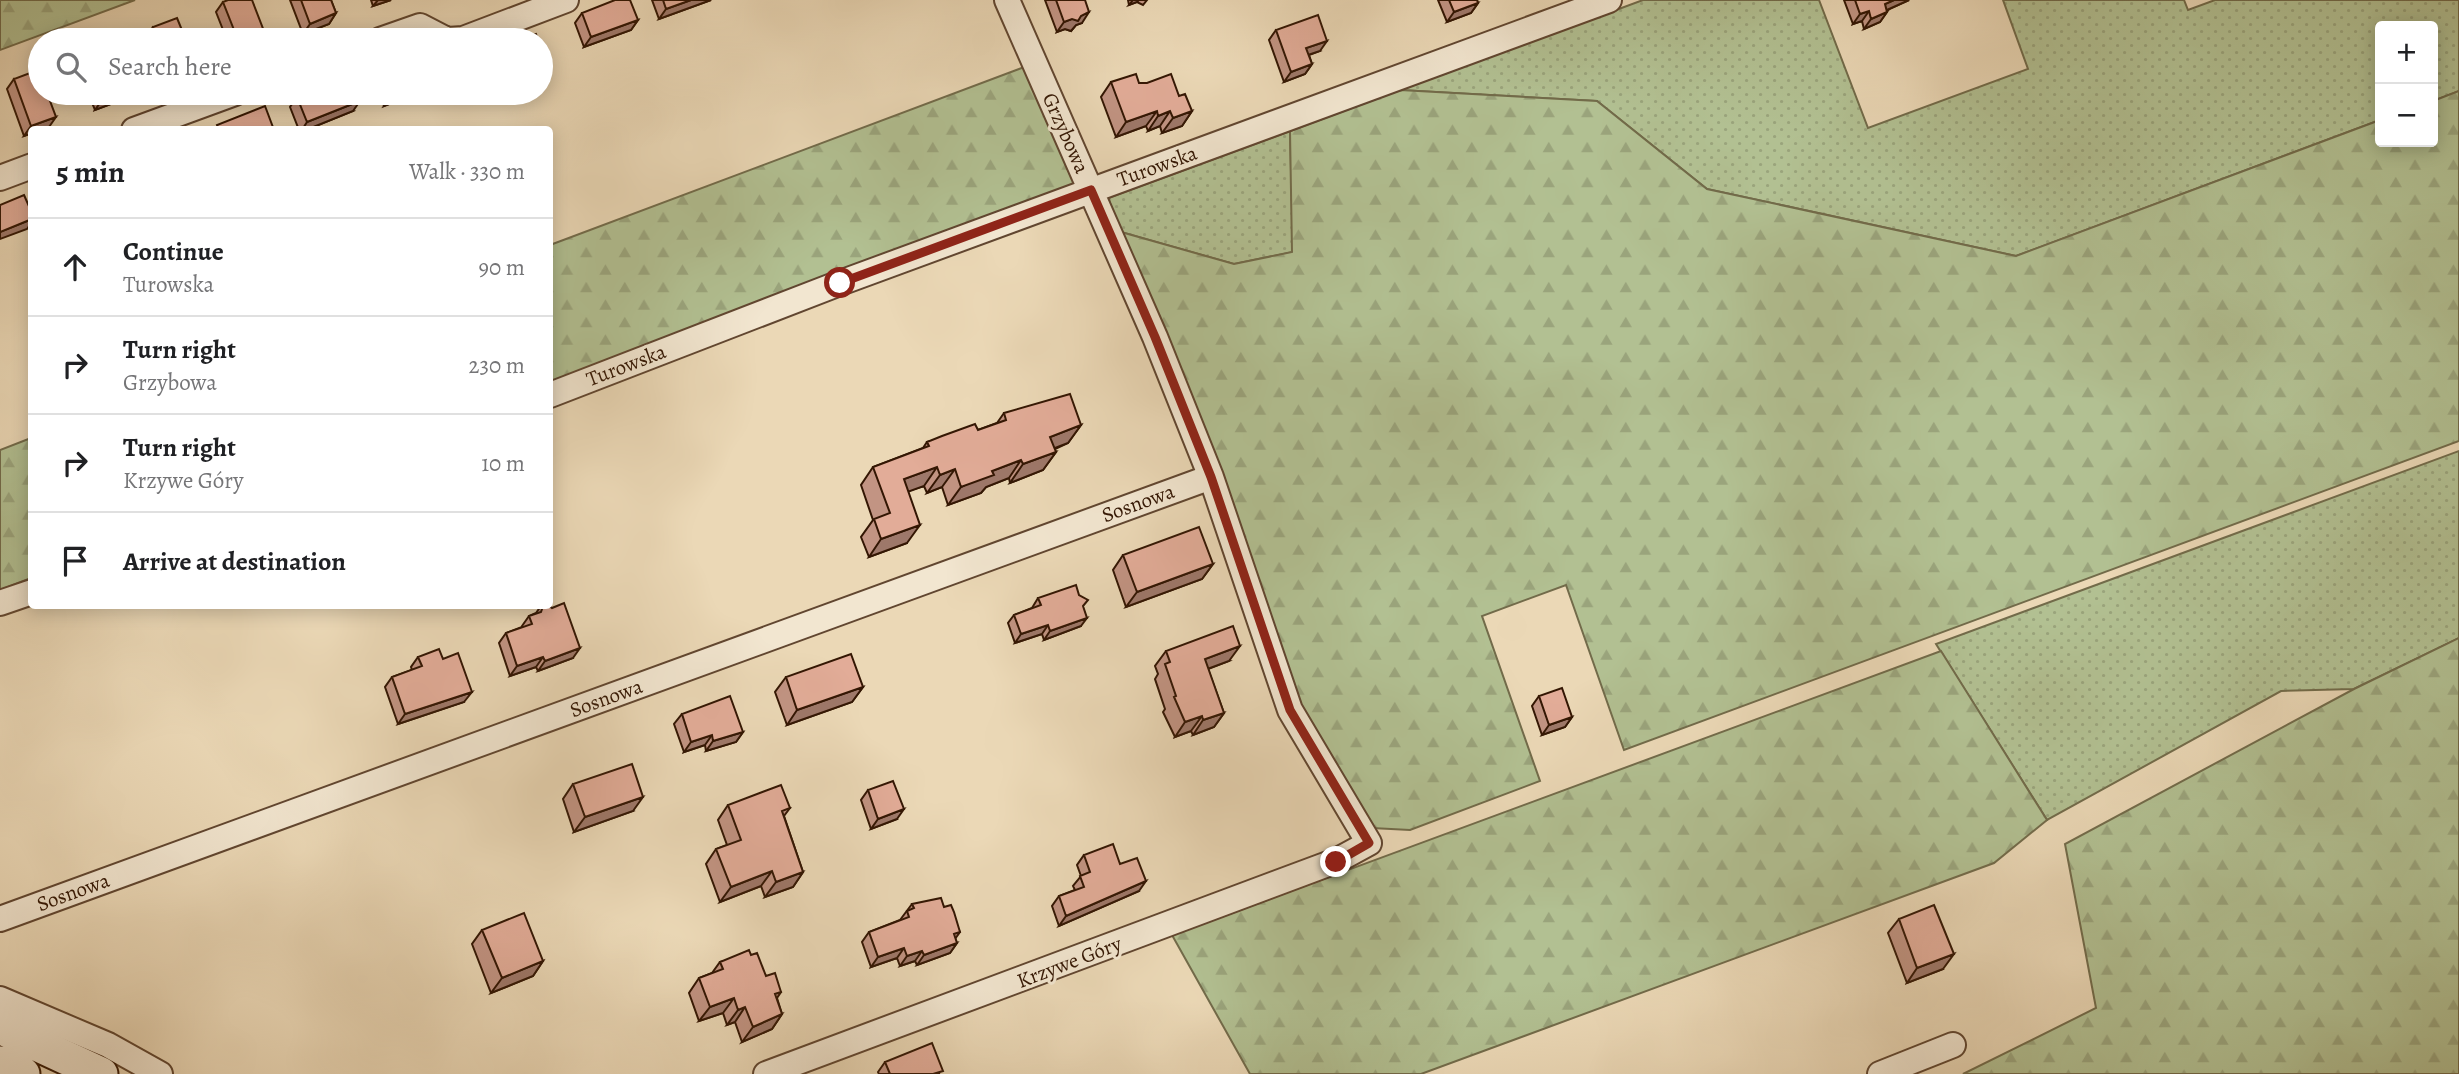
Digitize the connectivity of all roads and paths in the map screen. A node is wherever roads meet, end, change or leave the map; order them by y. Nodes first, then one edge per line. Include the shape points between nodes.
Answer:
1 (566, 0) edge
2 (1007, 0) edge
3 (1609, 0) edge
4 (490, 28) edge
5 (202, 105) edge
6 (145, 126) edge
7 (28, 168) edge
8 (0, 178) edge
9 (1091, 190) junction
10 (553, 394) edge
11 (1211, 477) junction
12 (28, 593) edge
13 (0, 603) edge
14 (1369, 843) joint
15 (0, 919) edge
16 (0, 999) edge
17 (0, 1027) edge
18 (1953, 1045) dead end
19 (0, 1063) edge
20 (23, 1074) edge
21 (101, 1074) edge
22 (160, 1074) edge
23 (766, 1074) edge
24 (1880, 1074) edge

1 - 4 street
2 - 9 street, Grzybowa
3 - 9 street, Turowska
5 - 6 street
7 - 8 street
9 - 10 street, Turowska
9 - 11 street, Grzybowa
11 - 14 street, Grzybowa via 1290,710
11 - 15 street, Sosnowa
12 - 13 street
14 - 23 street, Krzywe Góry via 1323,866
16 - 22 street via 108,1045
17 - 21 main road
18 - 24 street
19 - 20 main road

